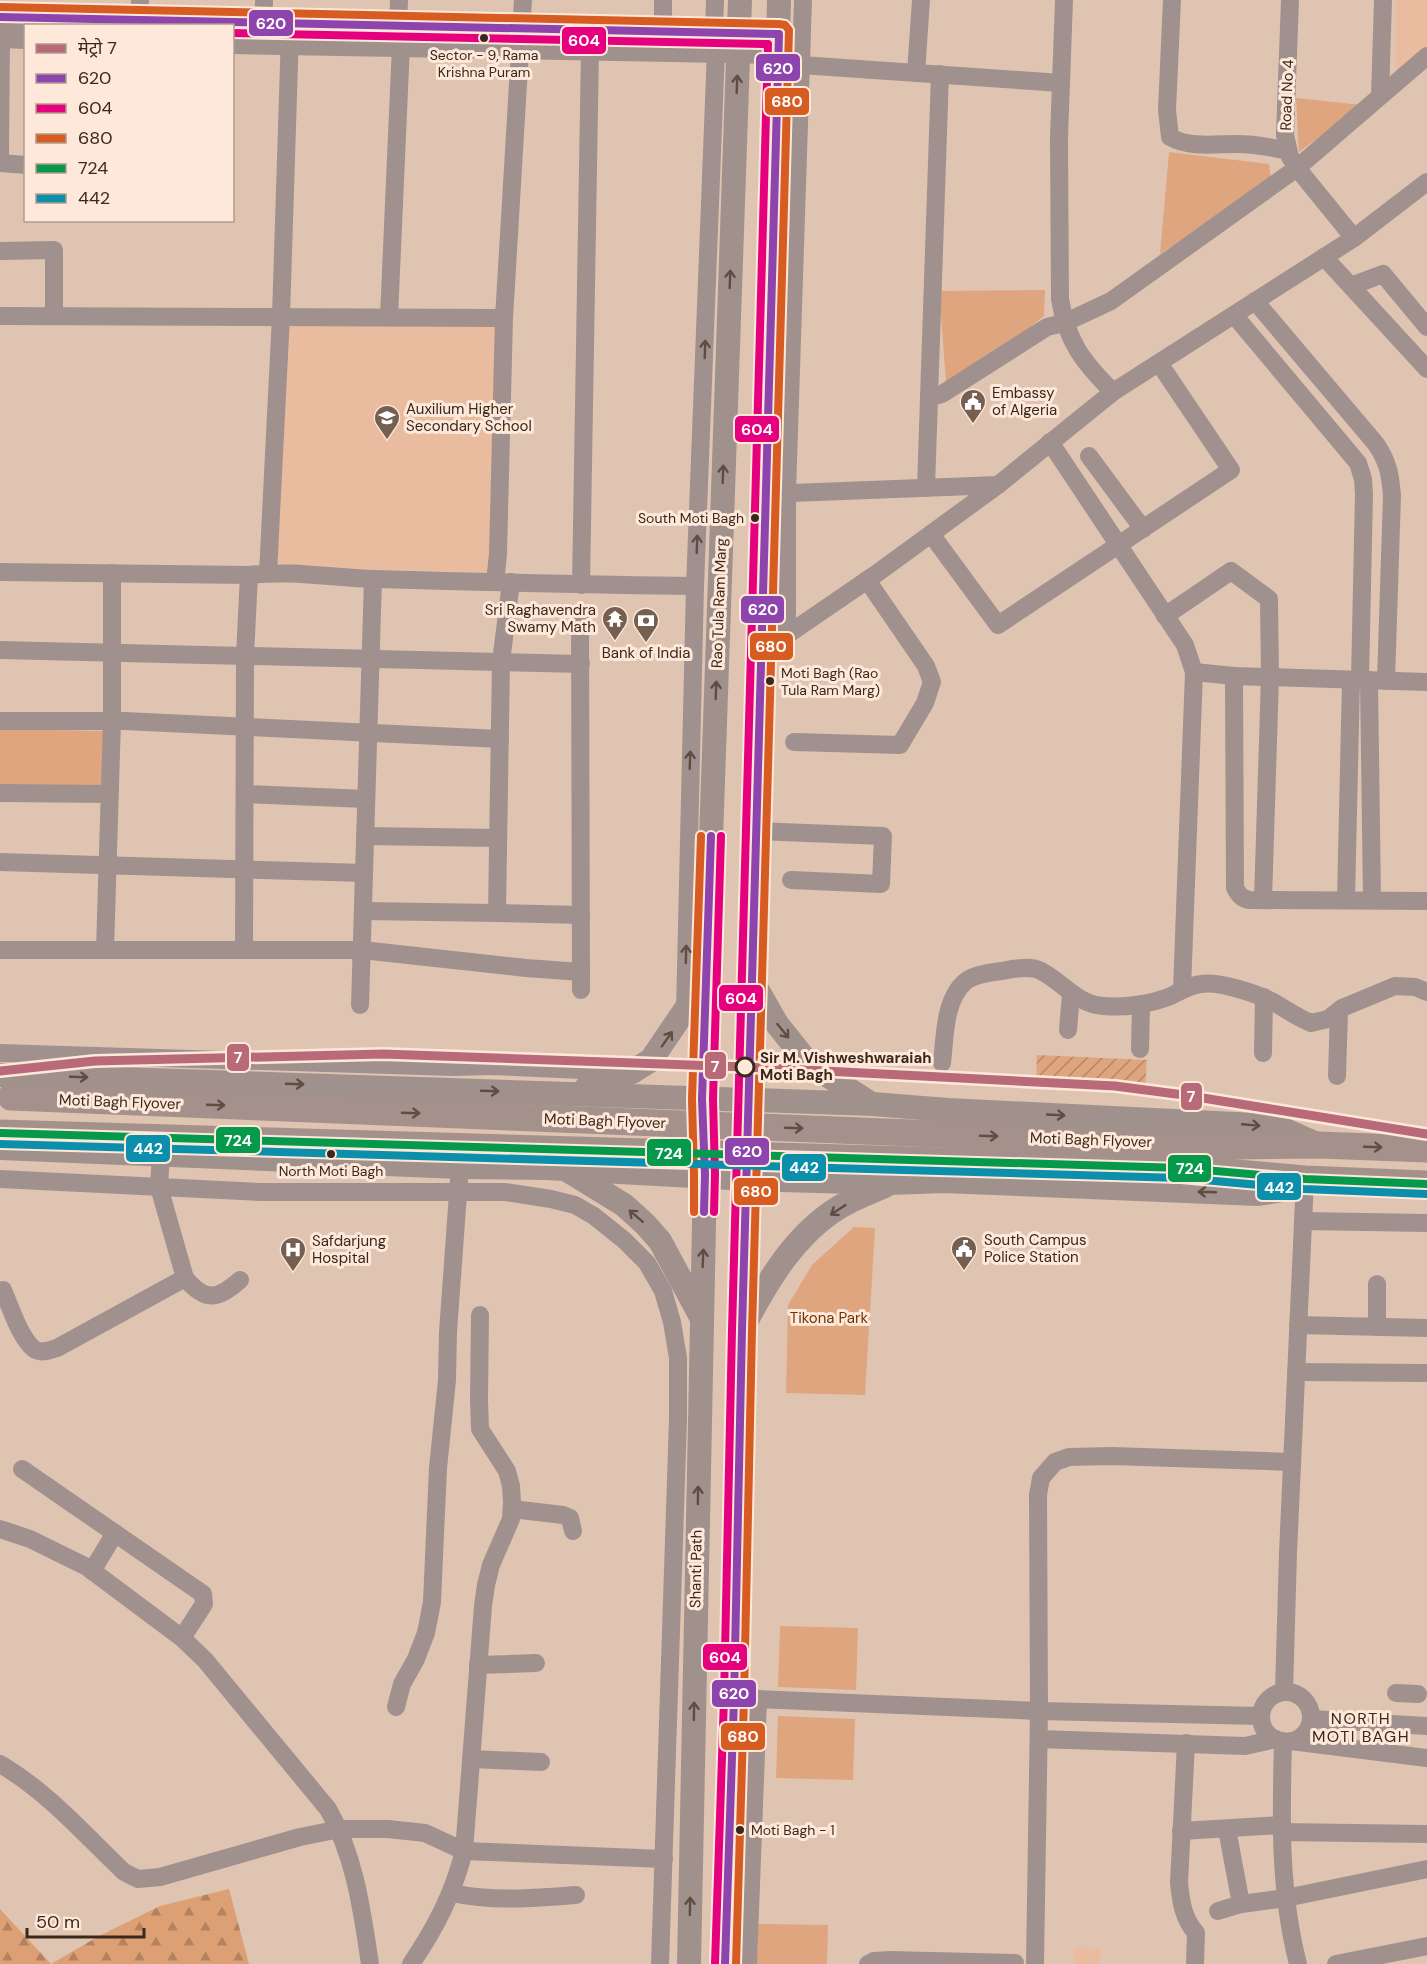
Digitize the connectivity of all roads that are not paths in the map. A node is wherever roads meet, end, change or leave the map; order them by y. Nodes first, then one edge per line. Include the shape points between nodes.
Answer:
1 (399, 0) edge
2 (523, 0) edge
3 (663, 0) edge
4 (715, 0) edge
5 (740, 0) edge
6 (779, 0) edge
7 (803, 0) edge
8 (921, 0) edge
9 (1064, 0) edge
10 (1172, 0) edge
11 (1290, 0) edge
12 (1383, 0) edge
13 (139, 10) edge
14 (0, 17) edge
15 (663, 31) junction
16 (290, 34) junction
17 (0, 36) edge
18 (399, 36) junction
19 (24, 37) edge
20 (521, 38) junction
21 (727, 41) junction
22 (234, 42) edge
23 (779, 43) junction
24 (590, 48) junction
25 (1427, 56) edge
26 (801, 65) junction
27 (916, 72) junction
28 (940, 74) junction
29 (1061, 83) junction
30 (1380, 96) junction
31 (1288, 151) junction
32 (0, 154) edge
33 (0, 163) edge
34 (24, 165) edge
35 (1297, 168) junction
36 (1427, 182) edge
37 (1354, 238) junction
38 (0, 251) edge
39 (1324, 257) junction
40 (1351, 286) junction
41 (1255, 301) junction
42 (1234, 315) junction
43 (0, 316) edge
44 (54, 316) junction
45 (281, 316) junction
46 (389, 317) junction
47 (504, 318) junction
48 (1064, 323) junction
49 (1427, 327) edge
50 (1159, 363) junction
51 (1427, 369) edge
52 (1113, 392) junction
53 (929, 398) junction
54 (1050, 442) junction
55 (1376, 444) junction
56 (1089, 456) dead end
57 (1354, 458) junction
58 (998, 485) junction
59 (926, 488) junction
60 (777, 494) junction
61 (1143, 529) junction
62 (931, 534) junction
63 (1118, 545) junction
64 (0, 572) edge
65 (112, 573) junction
66 (268, 573) junction
67 (249, 575) junction
68 (373, 579) junction
69 (867, 580) junction
70 (503, 582) junction
71 (581, 585) junction
72 (695, 586) junction
73 (1165, 616) junction
74 (580, 619) dead end
75 (0, 650) edge
76 (112, 653) junction
77 (245, 656) junction
78 (371, 659) junction
79 (501, 662) junction
80 (581, 664) junction
81 (1194, 672) junction
82 (1234, 676) junction
83 (1270, 677) junction
84 (1366, 680) junction
85 (1427, 682) edge
86 (0, 721) edge
87 (112, 721) junction
88 (245, 727) junction
89 (368, 734) junction
90 (500, 739) junction
91 (794, 742) dead end
92 (0, 793) edge
93 (109, 794) junction
94 (245, 794) junction
95 (366, 799) junction
96 (757, 831) junction
97 (365, 836) junction
98 (498, 838) junction
99 (0, 862) edge
100 (107, 865) junction
101 (244, 869) junction
102 (364, 873) junction
103 (790, 880) dead end
104 (1263, 900) junction
105 (1346, 900) junction
106 (1371, 900) junction
107 (1427, 901) edge
108 (363, 911) junction
109 (497, 913) junction
110 (581, 915) junction
111 (0, 950) edge
112 (105, 950) junction
113 (244, 950) junction
114 (362, 950) junction
115 (706, 979) junction
116 (753, 982) junction
117 (1182, 989) junction
118 (1427, 992) edge
119 (1071, 994) junction
120 (1264, 998) junction
121 (1141, 1004) junction
122 (360, 1005) dead end
123 (1339, 1011) junction
124 (685, 1013) junction
125 (1068, 1030) dead end
126 (1140, 1049) dead end
127 (0, 1053) edge
128 (1263, 1053) dead end
129 (942, 1063) dead end
130 (632, 1072) junction
131 (358, 1075) junction
132 (1337, 1076) dead end
133 (4, 1090) edge
134 (558, 1094) junction
135 (702, 1099) junction
136 (750, 1099) junction
137 (872, 1104) junction
138 (948, 1110) junction
139 (0, 1133) edge
140 (1319, 1145) junction
141 (0, 1148) edge
142 (1427, 1149) edge
143 (161, 1154) junction
144 (459, 1167) junction
145 (555, 1168) junction
146 (705, 1175) junction
147 (0, 1179) edge
148 (748, 1179) junction
149 (1305, 1179) junction
150 (944, 1181) junction
151 (890, 1184) junction
152 (1427, 1184) edge
153 (159, 1187) junction
154 (458, 1192) junction
155 (1303, 1221) junction
156 (1427, 1223) edge
157 (185, 1278) junction
158 (240, 1280) dead end
159 (1377, 1284) dead end
160 (3, 1290) dead end
161 (480, 1316) dead end
162 (701, 1317) junction
163 (1298, 1325) junction
164 (1377, 1327) junction
165 (1427, 1328) edge
166 (742, 1330) junction
167 (1296, 1372) junction
168 (1427, 1373) edge
169 (1292, 1462) junction
170 (22, 1469) dead end
171 (512, 1509) junction
172 (0, 1529) edge
173 (573, 1531) dead end
174 (115, 1533) junction
175 (92, 1571) junction
176 (182, 1638) junction
177 (536, 1663) dead end
178 (478, 1665) junction
179 (1284, 1692) junction
180 (1396, 1693) dead end
181 (1419, 1694) dead end
182 (734, 1698) junction
183 (758, 1699) junction
184 (396, 1707) dead end
185 (1039, 1711) junction
186 (1138, 1713) junction
187 (1261, 1716) junction
188 (1311, 1719) junction
189 (1427, 1726) edge
190 (1039, 1739) junction
191 (1138, 1741) junction
192 (1283, 1741) junction
193 (1186, 1743) junction
194 (1427, 1758) edge
195 (471, 1759) junction
196 (540, 1762) dead end
197 (0, 1764) edge
198 (340, 1829) junction
199 (1227, 1829) junction
200 (1281, 1829) junction
201 (1181, 1831) junction
202 (1427, 1834) edge
203 (464, 1851) junction
204 (664, 1859) junction
205 (1427, 1869) edge
206 (452, 1893) junction
207 (576, 1895) dead end
208 (1286, 1898) junction
209 (1241, 1904) junction
210 (1218, 1911) dead end
211 (1427, 1946) edge
212 (952, 1962) edge
213 (1015, 1963) edge
214 (370, 1964) edge
215 (411, 1964) edge
216 (660, 1964) edge
217 (689, 1964) edge
218 (725, 1964) edge
219 (748, 1964) edge
220 (868, 1964) edge
221 (1035, 1964) edge
222 (1195, 1964) edge
223 (1298, 1964) edge
224 (1336, 1964) edge

1 - 18 street
2 - 20 street
3 - 15 street
4 - 21 street
5 - 21 main road, Rao Tula Ram Marg
6 - 23 main road
7 - 26 street
8 - 27 street
9 - 29 street
10 - 31 street via 1167,110 1170,137 1200,144 1238,144
11 - 31 street, Road No 4 via 1285,135
12 - 30 street
13 - 14 main road
13 - 16 main road via 263,13
15 - 20 main road
15 - 21 main road
16 - 18 main road
16 - 22 main road
16 - 45 street
17 - 19 main road
17 - 32 street
18 - 20 main road
18 - 46 street
20 - 24 main road
20 - 47 street
21 - 23 main road
21 - 24 main road
72 -> 21 street
115 -> 21 main road, Rao Tula Ram Marg
23 - 60 main road
24 - 71 street
25 - 30 street
26 - 27 street
26 - 60 street
27 - 28 street
28 - 29 street
28 - 53 street
29 - 48 street via 1060,299
30 - 35 street
31 - 35 street, Road No 4
33 - 34 street
35 - 37 street, Road No 4
35 - 48 street via 1111,301
36 - 37 street
37 - 39 street
38 - 44 street via 54,250
39 - 40 street
39 - 41 street
40 - 49 street via 1383,274
40 - 51 street
41 - 42 street
41 - 55 street
42 - 50 street
42 - 57 street
43 - 44 street
44 - 45 street
45 - 46 street
45 - 66 street
46 - 47 street
47 - 70 street via 498,554
48 - 52 street via 1090,369
48 - 53 street via 1047,327 942,394
50 - 52 street
50 - 61 street via 1231,470
52 - 54 street
53 - 59 street
54 - 58 street
54 - 63 street
55 - 57 street
55 - 84 street via 1390,470 1392,495
56 - 61 street
57 - 84 street via 1363,479 1364,494
58 - 59 street
58 - 62 street
59 - 60 street
60 - 69 street via 787,635
60 - 96 main road
61 - 63 street
62 - 63 street via 998,625
62 - 69 street
63 - 73 street
64 - 65 street
65 - 67 street
65 - 76 street
66 - 67 street
66 - 68 street
67 - 77 street
68 - 70 street
68 - 78 street
69 - 91 street via 926,666 932,682 925,703 900,746
70 - 71 street
70 - 79 street
71 - 72 street
124 -> 72 street
73 - 81 street via 1185,645
73 - 83 street via 1231,571 1269,599
74 - 80 street
75 - 76 street
76 - 77 street
76 - 87 street
77 - 78 street
77 - 88 street
78 - 79 street
78 - 89 street
79 - 80 street
79 - 90 street
80 - 110 street
81 - 82 street
81 - 117 street
82 - 83 street
82 - 104 street via 1235,888 1243,898
83 - 84 street
83 - 104 street
84 - 85 street
84 - 105 street
84 - 106 street
86 - 87 street
87 - 88 street
87 - 93 street
88 - 89 street
88 - 94 street
89 - 90 street
89 - 95 street
90 - 98 street
92 - 93 street
93 - 100 street
94 - 95 street
94 - 101 street
95 - 97 street
96 - 103 street via 883,836 881,884
96 - 116 main road
97 - 98 street
97 - 102 street
98 - 109 street
99 - 100 street
100 - 101 street
100 - 112 street
101 - 102 street
101 - 113 street
102 - 108 street
104 - 105 street
105 - 106 street
106 - 107 street
108 - 109 street
108 - 114 street
109 - 110 street
110 - 114 street via 581,981 526,968
111 - 112 street
112 - 113 street
113 - 114 street
114 - 122 street
115 - 124 main road
115 - 135 main road, Rao Tula Ram Marg
116 - 136 main road
116 -> 137 main road via 777,1024 808,1063
117 - 120 street via 1219,983
117 - 121 street
118 - 123 street via 1395,986
119 - 121 street via 1104,1006
119 - 125 street
119 - 129 street via 1042,971 1032,968 991,972 966,981 947,1017
120 - 123 street via 1311,1023 1328,1019
120 - 128 street
121 - 126 street
123 - 132 street
130 -> 124 main road via 651,1060
127 - 131 street
130 - 131 street via 493,1066
130 - 134 main road
133 -> 131 main road
131 -> 134 main road
133 -> 140 main road, Moti Bagh Flyover, bridge via 1235,1146
134 - 135 main road
134 - 145 main road
135 - 136 main road
135 - 146 main road, Rao Tula Ram Marg
136 - 137 main road
136 - 148 main road
137 - 138 main road
138 -> 140 main road via 1256,1125 1285,1130
138 - 150 main road via 922,1119 910,1144 919,1170
139 - 149 main road, Moti Bagh Flyover, bridge via 1182,1168
140 -> 142 main road, Moti Bagh Flyover
141 - 143 main road
143 - 144 main road
143 - 153 street
144 - 145 main road
144 - 154 street
145 - 146 main road
162 -> 145 main road via 660,1241 645,1224 624,1205
146 - 148 main road
162 -> 146 main road, Shanti Path
147 - 153 street
148 - 151 main road
148 - 166 main road
149 -> 150 main road via 1283,1190 1258,1194
149 - 152 main road, Moti Bagh Flyover
149 - 155 street
150 - 151 main road
151 -> 166 main road via 838,1208 801,1238 772,1276
153 - 154 street via 260,1192
153 - 157 street
154 - 184 street via 432,1602 426,1634 402,1684
154 - 204 street via 505,1192 575,1205 624,1240 647,1263 663,1291 678,1358
155 - 156 street
155 - 163 street
157 - 158 street via 194,1288 216,1296
157 - 160 street via 43,1352 34,1350 23,1335
159 - 164 street
161 - 171 street via 480,1429 507,1471 512,1486
217 -> 162 main road, Shanti Path
163 - 164 street
163 - 167 street
164 - 165 street
166 - 182 main road
167 - 168 street
167 - 169 street
169 - 179 street
169 - 185 street via 1112,1456 1069,1457 1054,1462 1041,1478 1038,1495
170 - 174 street
171 - 173 street via 563,1515 570,1518
171 - 178 street via 486,1585
172 - 175 street via 30,1539
174 - 175 street
174 - 176 street via 203,1594 204,1604
175 - 176 street
176 - 198 street via 205,1660 328,1809
177 - 178 street
178 - 195 street
179 - 187 street via 1270,1697
179 - 188 street via 1304,1699
180 - 181 street
182 - 183 street
182 - 218 main road
183 - 185 street
183 - 219 street
185 - 186 street
185 - 190 street
186 - 187 street
186 - 191 street
187 - 192 street via 1265,1730
188 - 189 street
188 - 192 street via 1305,1733
190 - 191 street
190 - 221 street
191 - 193 street
192 - 193 street via 1245,1746
192 - 194 street
192 - 200 street
193 - 201 street
195 - 196 street
195 - 203 street
197 - 198 street via 41,1792 124,1872 138,1879
198 - 203 street via 425,1833
198 - 214 street via 352,1866
199 - 200 street
199 - 201 street
199 - 209 street
200 - 202 street
200 - 208 street
201 - 222 street via 1181,1906 1196,1933
203 - 204 street
203 - 206 street
204 - 216 street
205 - 208 street
206 - 207 street via 514,1899
206 - 215 street
208 - 209 street
208 - 223 street
209 - 210 street
211 - 224 street
212 - 213 street
212 - 220 street via 890,1960

